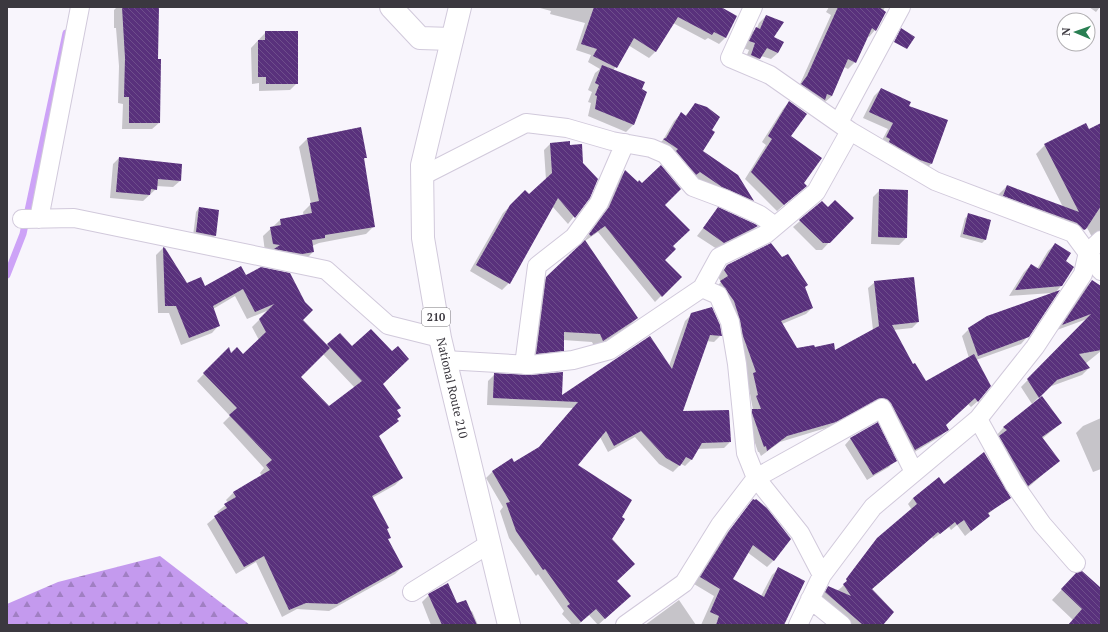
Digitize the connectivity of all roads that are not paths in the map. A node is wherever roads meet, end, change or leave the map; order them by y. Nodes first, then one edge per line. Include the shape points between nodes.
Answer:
1 (80, 7) edge
2 (391, 7) edge
3 (753, 7) edge
4 (901, 7) edge
5 (463, 9) edge
6 (452, 39) junction
7 (844, 127) junction
8 (625, 143) junction
9 (422, 176) junction
10 (775, 226) junction
11 (1094, 246) edge
12 (1101, 271) edge
13 (702, 288) junction
14 (440, 338) junction
15 (445, 360) junction
16 (524, 365) junction
17 (978, 419) junction
18 (914, 472) junction
19 (756, 478) junction
20 (489, 544) junction
21 (1076, 563) dead end
22 (822, 575) junction
23 (412, 592) dead end
24 (810, 599) junction
25 (509, 625) edge
26 (625, 625) edge
27 (798, 625) edge
28 (842, 625) edge

1 - 14 street via 30,219 74,218 326,270 388,325
2 - 6 main road via 420,38
3 - 7 street via 730,58 770,75
4 - 7 street
5 - 6 main road, National Route 210 / 210
6 - 9 main road, National Route 210 / 210 via 422,165
7 - 10 street via 816,192
7 - 11 street via 935,181 1073,233
8 - 9 street via 567,128 526,123
8 - 10 street via 651,148 665,154 693,187 760,215
8 - 16 street via 599,203 574,237 537,266
9 - 14 main road, National Route 210 / 210 via 423,238
10 - 13 street via 766,234 719,257
11 - 12 street
11 - 17 street via 1083,274 1035,347
13 - 16 street via 610,350 573,360
13 - 19 street via 718,295 730,322 746,453
14 - 15 main road, National Route 210 / 210
15 - 16 street
15 - 20 main road, National Route 210 / 210
17 - 18 street
17 - 21 street via 1014,484 1042,524
18 - 19 street via 882,408
18 - 22 street via 873,507
19 - 22 street via 800,533
19 - 26 street via 720,526 684,582
20 - 23 street
20 - 25 main road, National Route 210 / 210
22 - 24 street
24 - 27 street
24 - 28 street

